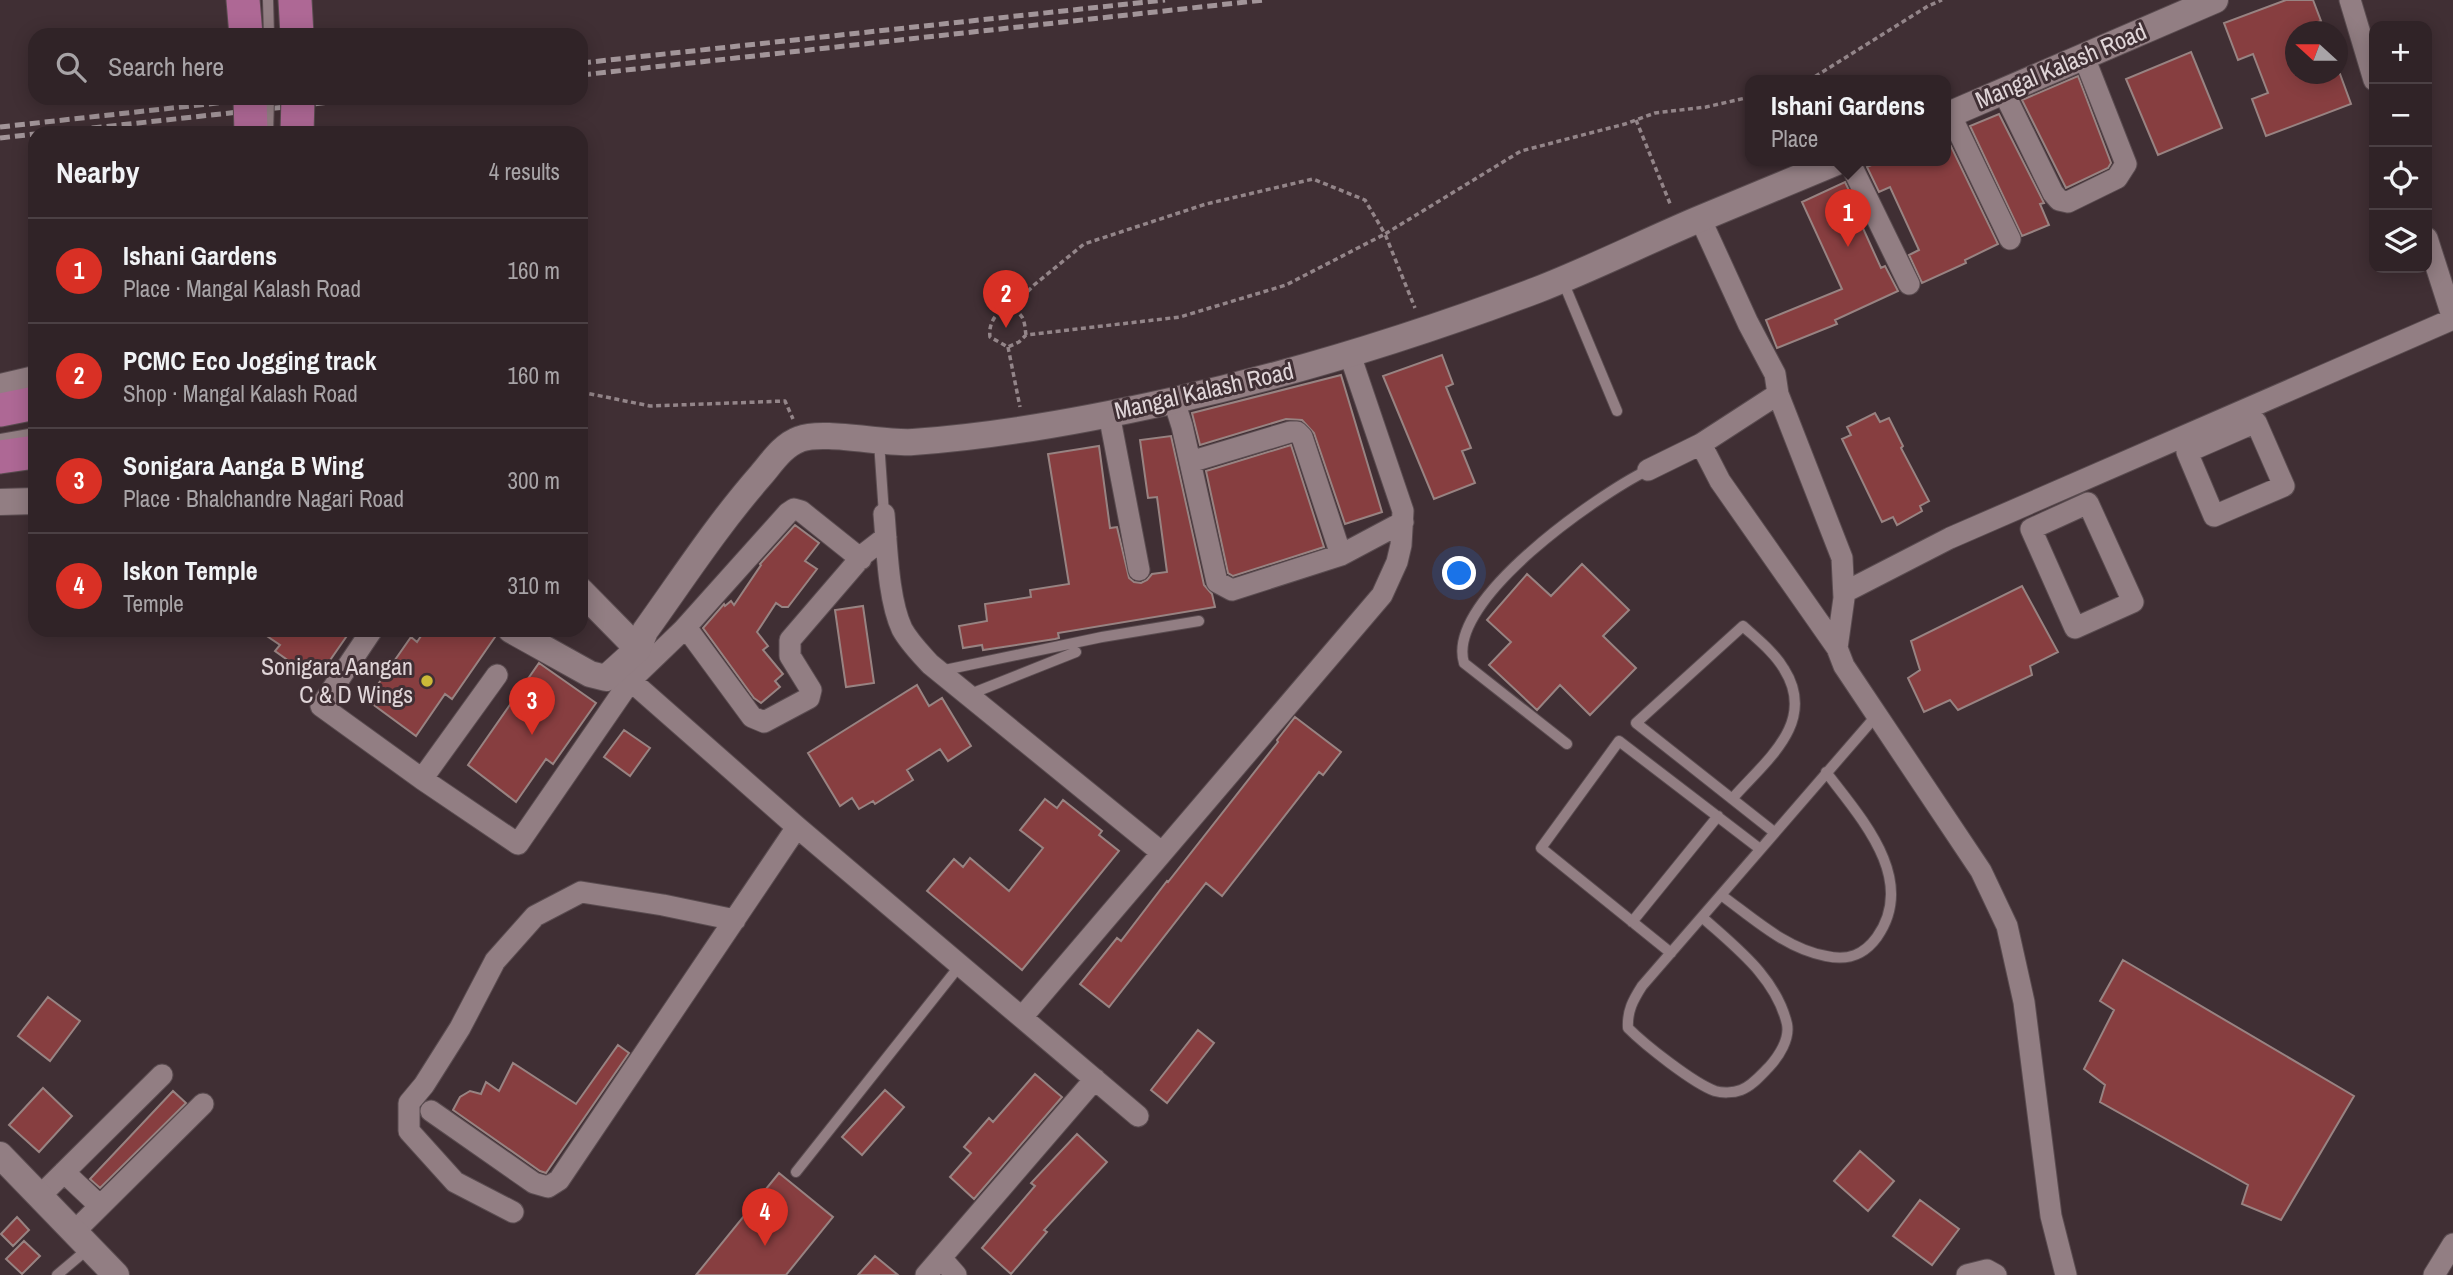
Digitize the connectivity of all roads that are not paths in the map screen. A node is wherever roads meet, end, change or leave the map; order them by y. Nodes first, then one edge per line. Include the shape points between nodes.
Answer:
1 (243, 0) edge
2 (268, 0) edge
3 (285, 0) edge
4 (295, 0) edge
5 (2215, 0) edge
6 (2350, 0) edge
7 (245, 28) edge
8 (268, 28) edge
9 (286, 28) edge
10 (297, 28) edge
11 (2084, 57) junction
12 (2369, 63) edge
13 (2003, 91) junction
14 (250, 105) edge
15 (269, 105) edge
16 (286, 105) edge
17 (298, 105) edge
18 (1951, 114) edge
19 (1951, 121) edge
20 (251, 126) edge
21 (268, 126) edge
22 (286, 126) edge
23 (297, 126) edge
24 (1827, 166) edge
25 (1851, 166) edge
26 (1690, 223) junction
27 (2010, 239) dead end
28 (2432, 254) edge
29 (1562, 279) junction
30 (1909, 284) dead end
31 (2453, 319) edge
32 (1350, 355) junction
33 (28, 381) edge
34 (0, 387) edge
35 (1778, 394) junction
36 (1174, 401) junction
37 (28, 404) edge
38 (0, 410) edge
39 (1617, 411) dead end
40 (1109, 414) junction
41 (2247, 417) junction
42 (28, 434) edge
43 (0, 439) edge
44 (879, 442) junction
45 (2189, 442) junction
46 (1701, 444) junction
47 (28, 453) edge
48 (0, 457) edge
49 (1190, 462) junction
50 (1648, 470) joint
51 (28, 501) edge
52 (0, 502) edge
53 (2026, 504) junction
54 (884, 514) joint
55 (1403, 522) junction
56 (2036, 526) junction
57 (886, 537) junction
58 (1341, 555) junction
59 (861, 559) junction
60 (1139, 570) dead end
61 (1845, 592) junction
62 (588, 598) edge
63 (1199, 621) dead end
64 (684, 629) junction
65 (367, 637) edge
66 (524, 637) edge
67 (1837, 648) junction
68 (638, 649) junction
69 (1076, 652) dead end
70 (940, 672) junction
71 (497, 675) dead end
72 (624, 675) junction
73 (968, 695) junction
74 (1876, 716) junction
75 (1567, 744) dead end
76 (1826, 772) junction
77 (422, 779) junction
78 (1732, 799) junction
79 (1717, 816) junction
80 (797, 827) junction
81 (1774, 832) junction
82 (1760, 849) junction
83 (1161, 852) junction
84 (1721, 895) junction
85 (1702, 916) junction
86 (735, 920) junction
87 (1632, 922) junction
88 (1671, 953) junction
89 (961, 964) junction
90 (1023, 1016) junction
91 (162, 1075) dead end
92 (1096, 1079) junction
93 (203, 1104) dead end
94 (431, 1111) dead end
95 (1138, 1116) dead end
96 (3, 1165) edge
97 (64, 1172) junction
98 (796, 1172) dead end
99 (40, 1196) junction
100 (100, 1206) junction
101 (513, 1212) dead end
102 (82, 1240) junction
103 (2453, 1244) edge
104 (941, 1258) junction
105 (57, 1275) edge
106 (116, 1275) edge
107 (926, 1275) edge
108 (956, 1275) edge
109 (1967, 1275) edge
110 (1996, 1275) edge
111 (2066, 1275) edge
112 (2434, 1275) edge

1 - 7 main road
2 - 8 lane
3 - 9 lane
4 - 10 main road
5 - 11 street, Mangal Kalash Road
6 - 12 street
11 - 13 street, Mangal Kalash Road
11 - 13 street via 2126,164 2118,178 2068,202 2053,193
13 - 18 street, Mangal Kalash Road
14 - 20 main road, bridge
15 - 21 lane, bridge
16 - 22 lane
17 - 23 main road, bridge
19 - 27 street
24 - 26 street, Mangal Kalash Road
25 - 30 street
26 - 29 street, Mangal Kalash Road
26 - 35 street via 1775,374
28 - 31 street
29 - 32 street, Mangal Kalash Road
29 - 39 lane
31 - 41 street
32 - 36 street, Mangal Kalash Road
32 - 55 street
33 - 34 street
35 - 46 street
35 - 61 street via 1836,539
36 - 40 street, Mangal Kalash Road
36 - 49 street
37 - 38 main road
40 - 44 street, Mangal Kalash Road via 1025,430
40 - 60 street
41 - 45 street
41 - 45 street via 2256,422 2284,486 2214,516 2187,452
42 - 43 lane
44 - 54 lane
44 - 68 street, Mangal Kalash Road via 818,436 788,445 737,503
45 - 53 street
46 - 50 street
46 - 67 street via 1720,481
47 - 48 main road
49 - 58 street via 1297,432
49 - 58 street via 1217,582 1222,587 1232,590
50 - 75 lane via 1599,498 1520,561 1472,620 1464,639 1464,663
51 - 52 street
53 - 56 street
53 - 61 street
54 - 57 street
55 - 58 street
55 - 83 street via 1397,562 1382,595
56 - 56 street via 2031,529 2076,628 2133,602 2088,503
57 - 59 street
57 - 70 street via 903,630
59 - 64 street via 794,509
59 - 64 street via 790,640 790,656 811,690 809,698 764,722 752,717
61 - 67 street
62 - 68 street
63 - 70 lane
64 - 72 street
65 - 77 street via 321,706
66 - 72 street via 598,677
67 - 74 street
68 - 72 street
69 - 73 lane
70 - 73 street
71 - 77 street
72 - 77 street via 518,844
72 - 80 street
73 - 83 street
74 - 76 lane
74 - 111 street via 1981,871 2007,926 2024,1002 2051,1216
76 - 81 lane
76 - 84 lane via 1873,834 1888,871 1891,901 1885,926 1871,946 1853,957 1805,950
78 - 78 lane via 1636,723 1743,626 1784,669 1796,703 1785,737
78 - 81 lane
79 - 82 lane
79 - 87 lane
79 - 87 lane via 1619,741 1541,848
80 - 86 street
80 - 89 street
81 - 82 lane
82 - 84 lane
83 - 90 street
84 - 85 lane
85 - 88 lane
85 - 88 lane via 1754,964 1787,1023 1785,1042 1773,1063 1741,1090 1727,1093 1708,1088 1628,1028 1632,1001
86 - 94 street via 559,1180 548,1187 534,1183
86 - 101 street via 581,892 535,916 495,961 460,1028 409,1103 409,1130 455,1182
87 - 88 lane
89 - 90 street
89 - 98 lane
90 - 92 street
91 - 97 street
92 - 95 street
92 - 104 street
93 - 100 street
96 - 99 street
97 - 99 street
97 - 100 street
99 - 102 street
100 - 102 street
102 - 105 lane
102 - 106 street
103 - 112 street
104 - 107 street
104 - 108 street
109 - 110 street via 1987,1270

